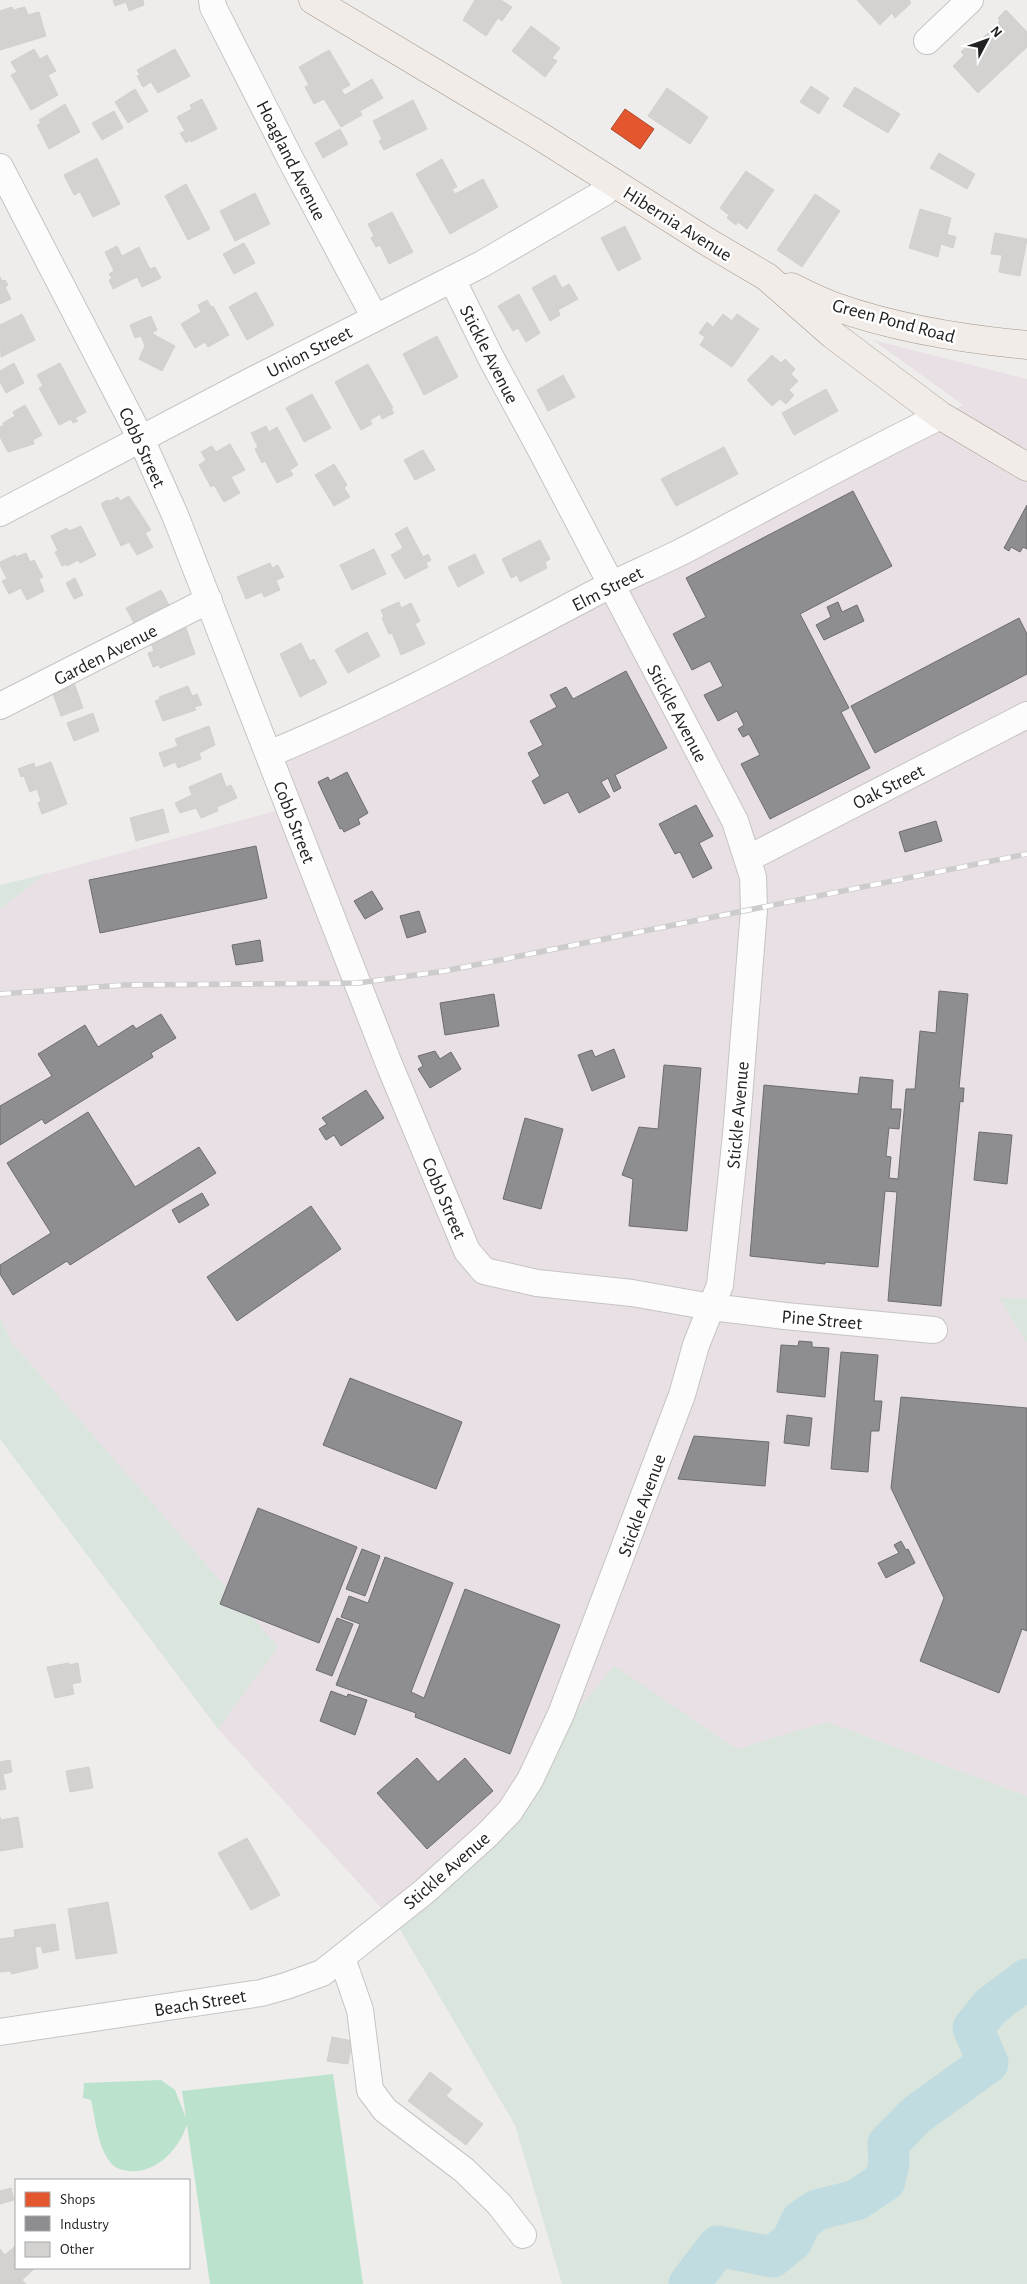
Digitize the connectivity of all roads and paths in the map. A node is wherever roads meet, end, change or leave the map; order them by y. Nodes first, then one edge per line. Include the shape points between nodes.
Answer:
1 (212, 0) edge
2 (313, 0) edge
3 (970, 0) edge
4 (927, 41) dead end
5 (0, 167) edge
6 (612, 181) junction
7 (767, 277) junction
8 (452, 279) junction
9 (375, 318) junction
10 (1027, 345) edge
11 (941, 416) junction
12 (141, 439) junction
13 (1027, 467) edge
14 (0, 513) edge
15 (611, 584) junction
16 (209, 600) junction
17 (0, 706) edge
18 (1027, 715) edge
19 (269, 754) junction
20 (748, 858) junction
21 (711, 1307) junction
22 (934, 1330) dead end
23 (382, 1925) joint
24 (342, 1958) junction
25 (0, 2032) edge
26 (523, 2234) dead end

1 - 9 street, Hoagland Avenue via 288,155
2 - 6 main road, Hibernia Avenue
3 - 4 street
5 - 12 street, Cobb Street
6 - 7 main road, Hibernia Avenue
6 - 8 street, Union Street via 605,192
7 - 10 main road, Green Pond Road via 836,307 904,327
7 - 11 main road, Hibernia Avenue via 833,335
8 - 9 street, Union Street
8 - 15 street, Stickle Avenue
9 - 12 street, Union Street
11 - 13 main road, Hibernia Avenue
11 - 15 street, Elm Street via 682,551
12 - 14 street, Union Street
12 - 16 street, Cobb Street
15 - 19 street, Elm Street via 451,670 334,727
15 - 20 street, Stickle Avenue via 735,821
16 - 17 street, Garden Avenue
16 - 19 street, Cobb Street
18 - 20 street, Oak Street
19 - 21 street, Cobb Street via 389,1064 467,1251 477,1265 484,1271 537,1284 632,1293
20 - 21 street, Stickle Avenue via 753,877 754,910 736,1135 720,1285
21 - 22 street, Pine Street
21 - 23 street, Stickle Avenue via 682,1395 578,1674 530,1780 510,1810 488,1834
23 - 24 street, Beach Street
24 - 25 street, Beach Street via 322,1973 260,1992
24 - 26 street via 360,2010 370,2090 384,2110 464,2170 499,2204

